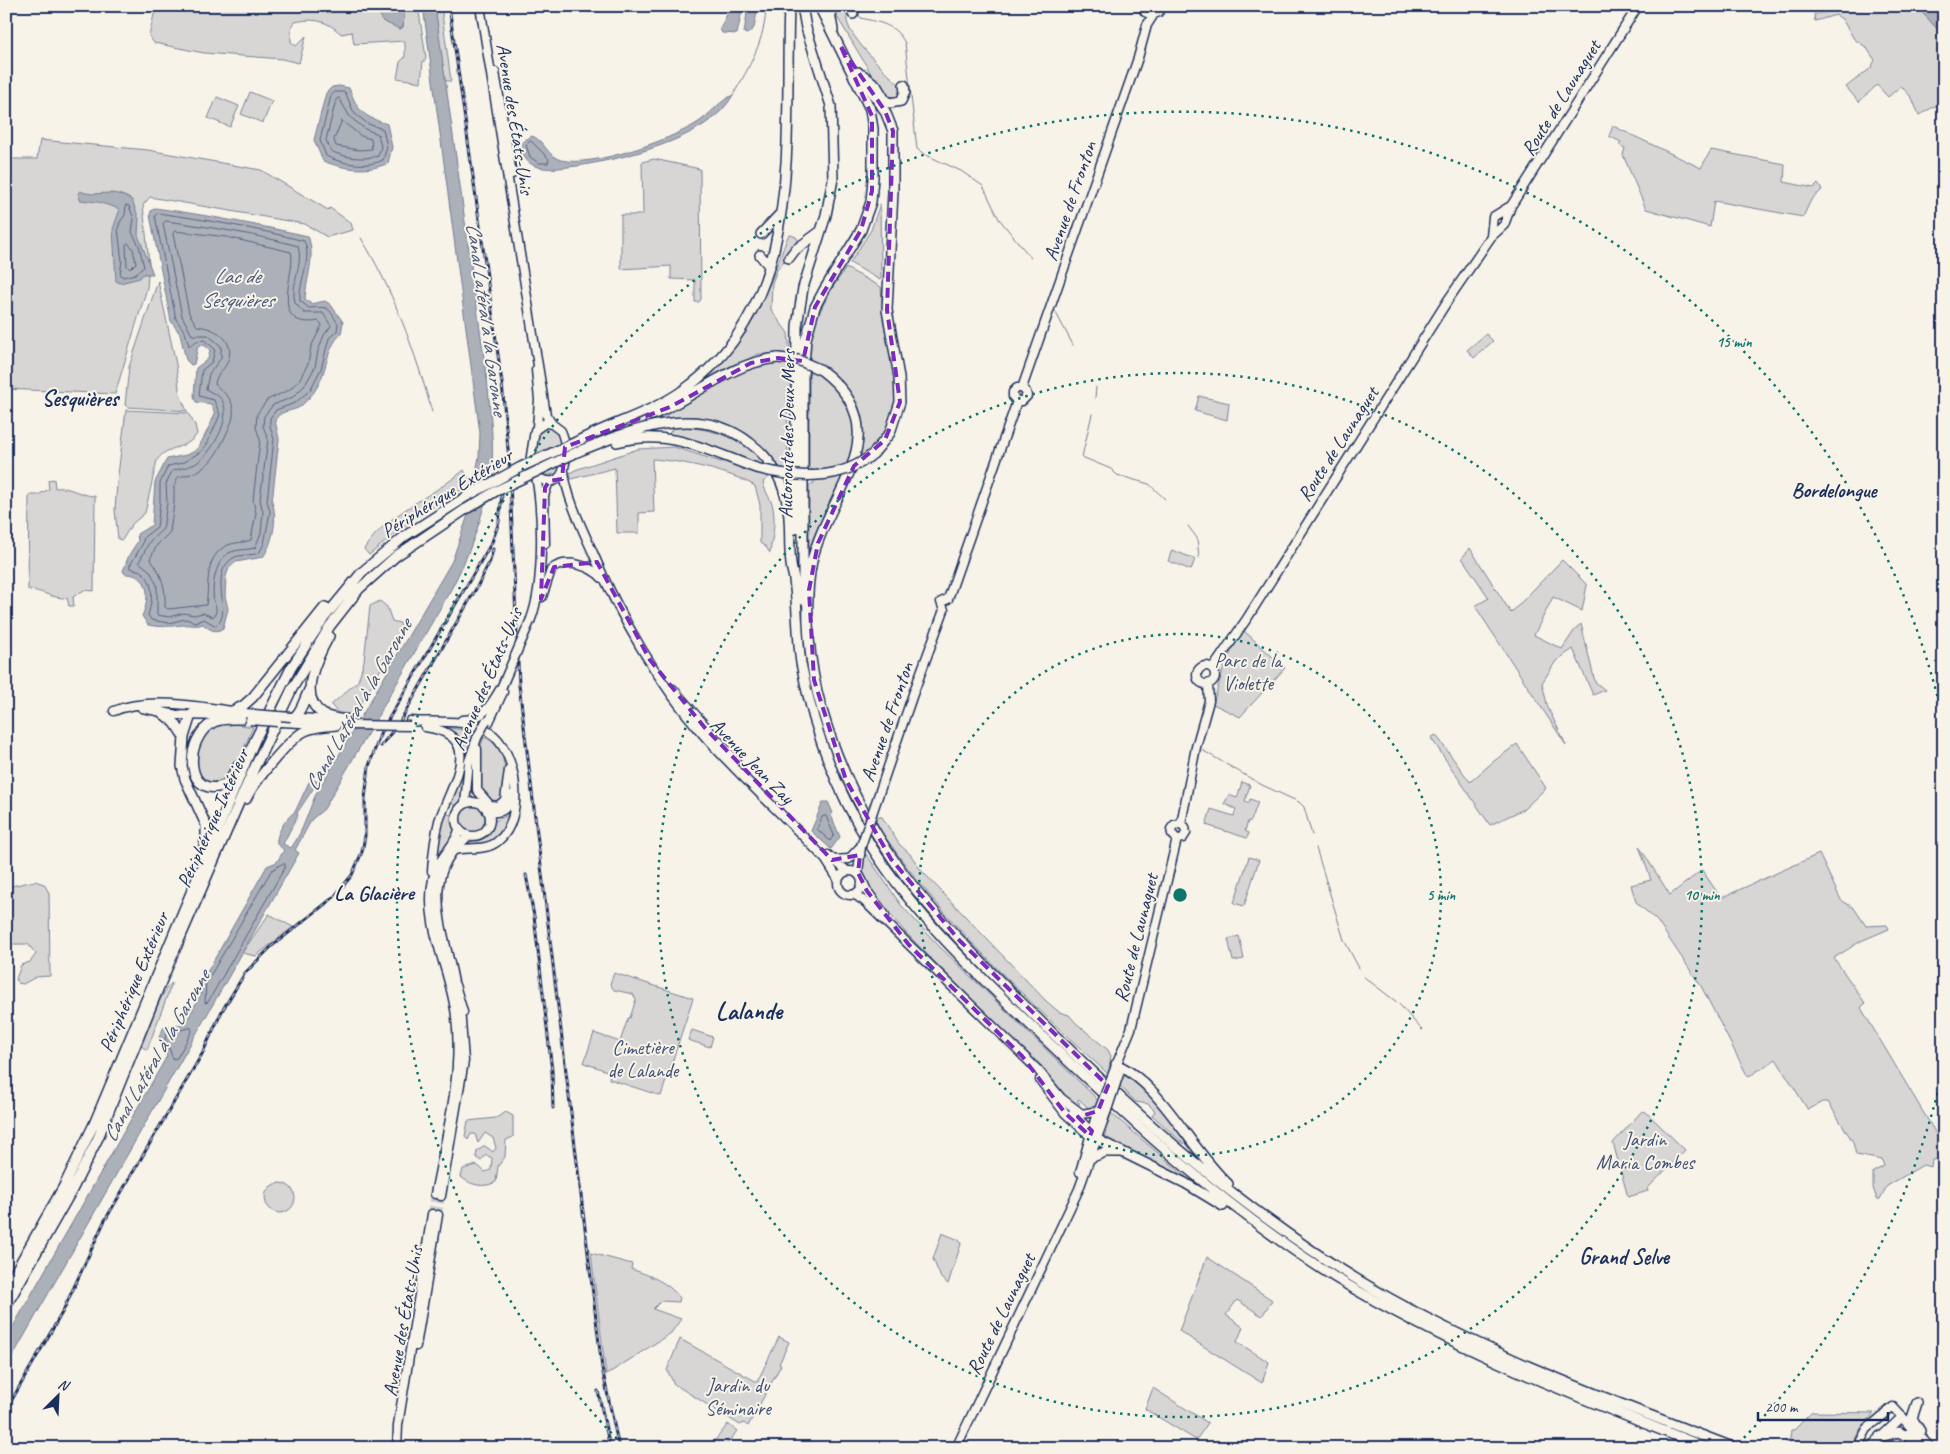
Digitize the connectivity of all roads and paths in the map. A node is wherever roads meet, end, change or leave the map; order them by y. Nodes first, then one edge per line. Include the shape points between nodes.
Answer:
1 (480, 6) edge
2 (484, 6) edge
3 (789, 6) edge
4 (802, 6) edge
5 (819, 6) edge
6 (829, 6) edge
7 (1162, 6) edge
8 (1638, 6) edge
9 (1144, 9) edge
10 (1154, 14) junction
11 (1147, 25) junction
12 (833, 33) junction
13 (841, 48) junction
14 (858, 71) junction
15 (904, 85) dead end
16 (781, 213) junction
17 (821, 231) junction
18 (761, 234) dead end
19 (518, 236) junction
20 (760, 255) dead end
21 (789, 258) dead end
22 (770, 267) junction
23 (790, 331) dead end
24 (534, 335) junction
25 (795, 401) junction
26 (552, 424) junction
27 (537, 427) junction
28 (576, 442) junction
29 (577, 452) junction
30 (564, 471) junction
31 (536, 476) junction
32 (551, 480) junction
33 (571, 497) junction
34 (595, 558) junction
35 (584, 566) junction
36 (606, 582) junction
37 (795, 582) junction
38 (359, 589) junction
39 (340, 597) junction
40 (541, 599) junction
41 (533, 620) junction
42 (650, 660) junction
43 (1213, 668) junction
44 (814, 680) junction
45 (1208, 684) junction
46 (504, 687) junction
47 (310, 688) junction
48 (123, 708) junction
49 (215, 710) junction
50 (232, 711) junction
51 (114, 712) dead end
52 (161, 712) junction
53 (191, 715) junction
54 (248, 717) junction
55 (291, 720) junction
56 (276, 722) joint
57 (352, 723) junction
58 (413, 724) junction
59 (336, 725) junction
60 (184, 737) junction
61 (479, 739) junction
62 (255, 740) junction
63 (477, 749) junction
64 (509, 770) junction
65 (478, 803) junction
66 (465, 804) junction
67 (514, 806) junction
68 (487, 811) junction
69 (490, 821) junction
70 (230, 823) junction
71 (459, 830) junction
72 (469, 836) junction
73 (861, 846) junction
74 (454, 850) junction
75 (832, 860) junction
76 (848, 871) junction
77 (860, 877) junction
78 (433, 879) junction
79 (838, 879) junction
80 (195, 882) junction
81 (855, 895) junction
82 (909, 945) junction
83 (455, 985) junction
84 (468, 1046) dead end
85 (1022, 1056) junction
86 (1118, 1069) junction
87 (1061, 1098) junction
88 (1102, 1108) junction
89 (1093, 1135) junction
90 (1125, 1153) junction
91 (1090, 1158) junction
92 (1075, 1194) junction
93 (435, 1215) tunnel mouth
94 (1289, 1235) junction
95 (1298, 1252) junction
96 (6, 1288) edge
97 (6, 1306) edge
98 (1917, 1403) dead end
99 (1899, 1419) junction
100 (1680, 1437) junction
101 (1880, 1437) junction
102 (1912, 1439) junction
103 (1921, 1444) edge
104 (397, 1448) edge
105 (956, 1448) edge
106 (1700, 1448) edge
107 (1707, 1448) edge
108 (1735, 1448) edge
109 (1857, 1448) edge
110 (1869, 1448) edge
111 (1930, 1448) edge

1 - 19 main road, Avenue des États-Unis
2 - 19 main road, Avenue des États-Unis via 502,105
3 - 16 highway via 787,154
4 - 17 highway, Autoroute des Deux Mers via 833,119 833,179
5 - 12 highway, Autoroute des Deux Mers
6 - 12 highway
7 - 10 main road, Avenue de Fronton
8 - 43 main road, Route de Launaguet
9 - 10 main road
9 - 11 main road, Avenue de Fronton
10 - 11 main road, Avenue de Fronton
11 - 73 main road, Avenue de Fronton, bridge via 1022,388 1026,396 1024,400 1017,401 948,599 941,602 944,610
12 - 13 highway, Autoroute des Deux Mers
13 - 14 highway
13 - 44 highway, Autoroute des Deux Mers via 870,109 873,178 867,216 815,307 804,353 803,585 806,633
14 - 15 highway via 890,102 897,103 904,97
14 - 29 highway, bridge via 885,111 893,131 887,310 900,402 890,432 874,453 848,468 823,475 791,475 756,468 700,445 668,438 632,439
16 - 18 highway
16 - 22 highway
17 - 21 highway
17 - 25 highway, Autoroute des Deux Mers via 807,271 800,305
19 - 24 main road, Avenue des États-Unis
20 - 22 highway
22 - 28 highway via 748,319 733,343 708,370 653,409
23 - 25 highway
24 - 26 main road, Avenue des États-Unis via 546,414
24 - 27 main road, Avenue des États-Unis via 539,400
25 - 37 highway, Autoroute des Deux Mers
26 - 27 main road
26 - 30 main road via 563,435
27 - 31 main road via 530,452 531,468
28 - 39 highway, Périphérique Extérieur, bridge via 469,495 391,546
28 - 44 highway, bridge via 670,407 751,363 778,358 798,360 821,370 837,383 852,406 858,444 852,469 822,530 811,566 809,607
29 - 37 highway via 643,428 678,421 710,424 743,437 774,469 785,493
29 - 38 highway, Périphérique Intérieur, bridge via 466,509 396,556
30 - 32 main road
30 - 33 main road, Avenue Jean Zay
31 - 32 main road
31 - 41 main road, Avenue des États-Unis via 540,572
32 - 33 main road, Avenue Jean Zay via 561,484
32 - 40 main road, Avenue des États-Unis via 544,496
33 - 34 main road, Avenue Jean Zay
34 - 35 main road
34 - 36 main road, Avenue Jean Zay
35 - 36 main road
35 - 40 main road via 566,564 554,567
36 - 42 main road, Avenue Jean Zay
37 - 95 highway via 801,662 822,745 847,805 894,879 944,938 1114,1105 1206,1185
38 - 47 highway via 326,640
38 - 70 highway, Périphérique Intérieur via 330,626 292,689
39 - 50 highway via 327,604 253,697
39 - 62 highway, Périphérique Extérieur via 291,668
40 - 41 main road, Avenue des États-Unis
41 - 46 main road, Avenue des États-Unis, bridge
42 - 75 main road, Avenue Jean Zay via 711,734
42 - 79 main road, Avenue Jean Zay via 703,734 826,860
43 - 45 main road via 1215,678
43 - 45 main road via 1205,665 1198,671 1199,680
44 - 94 highway via 837,758 854,796 891,859 918,894 1002,984 1118,1096 1216,1181
45 - 86 main road, Route de Launaguet via 1209,701 1181,824 1186,833 1177,838
46 - 58 main road via 484,713 474,719
46 - 61 main road, Avenue des États-Unis, bridge
47 - 55 highway
47 - 57 highway via 312,700 322,714
48 - 49 main road via 153,704
48 - 51 main road
48 - 52 main road
49 - 50 main road
49 - 53 highway via 197,711
50 - 54 main road
52 - 53 main road
52 - 60 highway via 175,723
53 - 54 main road
53 - 60 highway
54 - 55 main road, bridge
54 - 56 main road, bridge
54 - 62 highway via 221,719 204,729 191,759 196,778 212,787 227,784 250,742
55 - 56 highway
55 - 57 main road
55 - 59 main road
57 - 58 main road
57 - 59 main road
58 - 64 main road via 463,726 481,731 498,745
58 - 67 main road via 466,723 495,736 511,761
58 - 78 main road via 446,732 455,742 461,758 461,768 437,833
59 - 70 highway via 312,728 298,736 254,785 237,820
60 - 80 highway via 183,772 206,825
61 - 63 main road, Avenue des États-Unis
61 - 66 main road, Avenue des États-Unis via 469,761
62 - 80 highway, Périphérique Extérieur
63 - 64 main road, Avenue des États-Unis via 477,790 490,805 498,806 505,800
63 - 65 main road, Avenue des États-Unis via 472,765 472,782 473,795
64 - 68 main road via 509,804 500,811
65 - 66 main road
65 - 68 main road
66 - 71 main road via 456,817
67 - 69 main road
67 - 74 main road via 511,822 500,840 489,846
68 - 69 main road
69 - 72 main road via 480,835
70 - 97 highway, Périphérique Intérieur via 98,1138
71 - 72 main road
71 - 78 main road
72 - 74 main road
73 - 75 main road via 849,859
73 - 76 main road, Avenue de Fronton
73 - 77 main road, Avenue de Fronton
74 - 83 main road via 442,870 439,907 442,936
75 - 76 main road, Avenue Jean Zay
76 - 77 main road
76 - 79 main road
77 - 81 main road via 861,889
77 - 82 main road via 873,901
78 - 83 main road via 434,924 454,1001 459,1046 438,1195 464,1061
79 - 81 main road via 840,889
80 - 96 highway, Périphérique Extérieur via 94,1124 64,1186
81 - 82 main road
82 - 85 main road
83 - 84 main road via 464,1014
85 - 87 main road
85 - 89 main road via 1065,1113
86 - 88 main road, Route de Launaguet, bridge
86 - 94 highway via 1149,1088 1220,1177
87 - 88 main road via 1082,1114
87 - 89 main road
88 - 89 highway
89 - 90 highway
89 - 91 main road, Route de Launaguet
89 - 92 main road, Route de Launaguet
90 - 91 highway via 1105,1152
90 - 95 highway via 1200,1190 1249,1224
91 - 92 main road, Route de Launaguet
92 - 105 main road, Route de Launaguet
93 - 104 main road, Avenue des États-Unis
94 - 108 highway via 1371,1287 1476,1342 1550,1375
95 - 100 highway via 1391,1310 1470,1350
98 - 103 highway via 1913,1419
99 - 101 main road
99 - 102 highway
99 - 103 highway
99 - 109 main road via 1890,1410 1867,1430
100 - 106 highway
100 - 107 highway
101 - 102 highway via 1899,1432
101 - 110 main road
102 - 103 highway
103 - 111 highway

